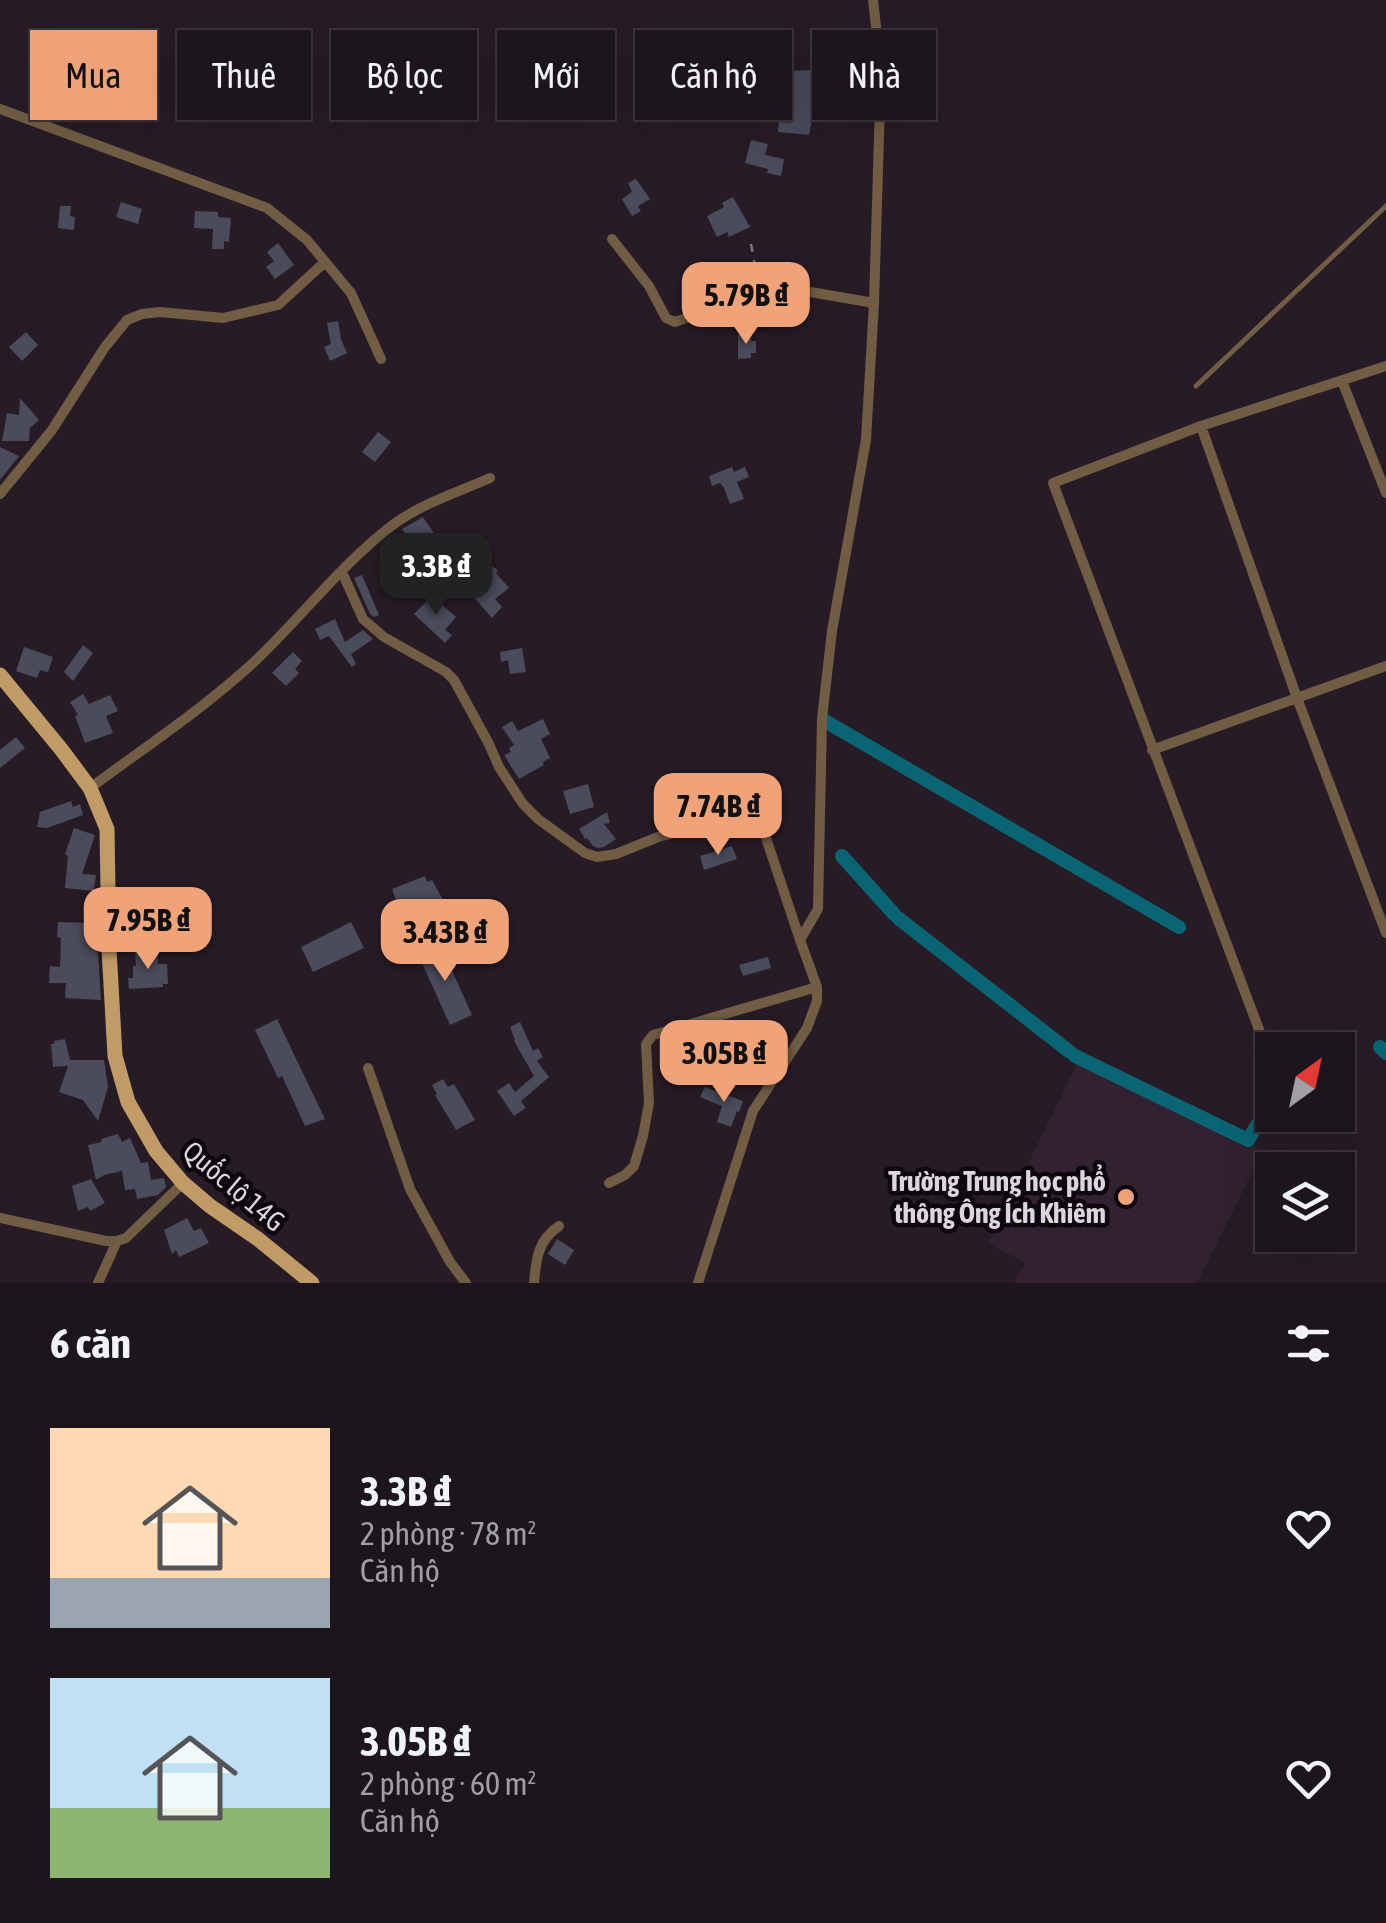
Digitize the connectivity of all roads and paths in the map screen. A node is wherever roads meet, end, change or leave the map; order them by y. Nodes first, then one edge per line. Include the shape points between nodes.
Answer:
1 (873, 0) edge
2 (0, 109) edge
3 (1386, 206) edge
4 (612, 238) dead end
5 (751, 244) dead end
6 (325, 262) junction
7 (760, 292) junction
8 (874, 303) junction
9 (381, 360) dead end
10 (1386, 366) edge
11 (1342, 380) junction
12 (1196, 386) dead end
13 (1201, 426) junction
14 (490, 478) dead end
15 (1386, 493) edge
16 (0, 494) edge
17 (342, 572) junction
18 (1386, 666) edge
19 (0, 675) edge
20 (1297, 698) junction
21 (1152, 750) junction
22 (90, 788) junction
23 (1386, 934) edge
24 (800, 940) junction
25 (817, 987) junction
26 (1260, 1032) edge
27 (368, 1068) dead end
28 (183, 1183) junction
29 (609, 1183) dead end
30 (0, 1218) edge
31 (559, 1226) dead end
32 (117, 1241) junction
33 (98, 1283) edge
34 (312, 1283) edge
35 (466, 1283) edge
36 (534, 1283) edge
37 (698, 1283) edge

1 - 8 street via 881,70
2 - 6 street via 267,208
3 - 12 lane
4 - 7 street via 670,321
5 - 7 path
6 - 9 street via 352,293
6 - 16 street via 278,305 223,318 160,312 127,320
7 - 8 street via 776,286
8 - 24 street via 866,440 822,719 818,909
10 - 11 street
11 - 13 street
11 - 15 street
13 - 20 street
13 - 21 street via 1053,483
14 - 17 street via 397,522
17 - 22 street via 252,664
17 - 24 street via 363,619 454,680 522,804 585,854 616,854 756,808
18 - 20 street
19 - 22 main road, Quốc lộ 14G
20 - 21 street
20 - 23 street
21 - 26 street
22 - 28 main road, Quốc lộ 14G via 107,829 115,1056 134,1114
24 - 25 street
25 - 29 street via 653,1035 646,1044 650,1103 638,1156 625,1175
25 - 37 street via 807,1028 747,1125
27 - 35 street via 410,1189
28 - 32 street
28 - 34 main road, Quốc lộ 14G
30 - 32 street
31 - 36 street via 541,1243
32 - 33 street

